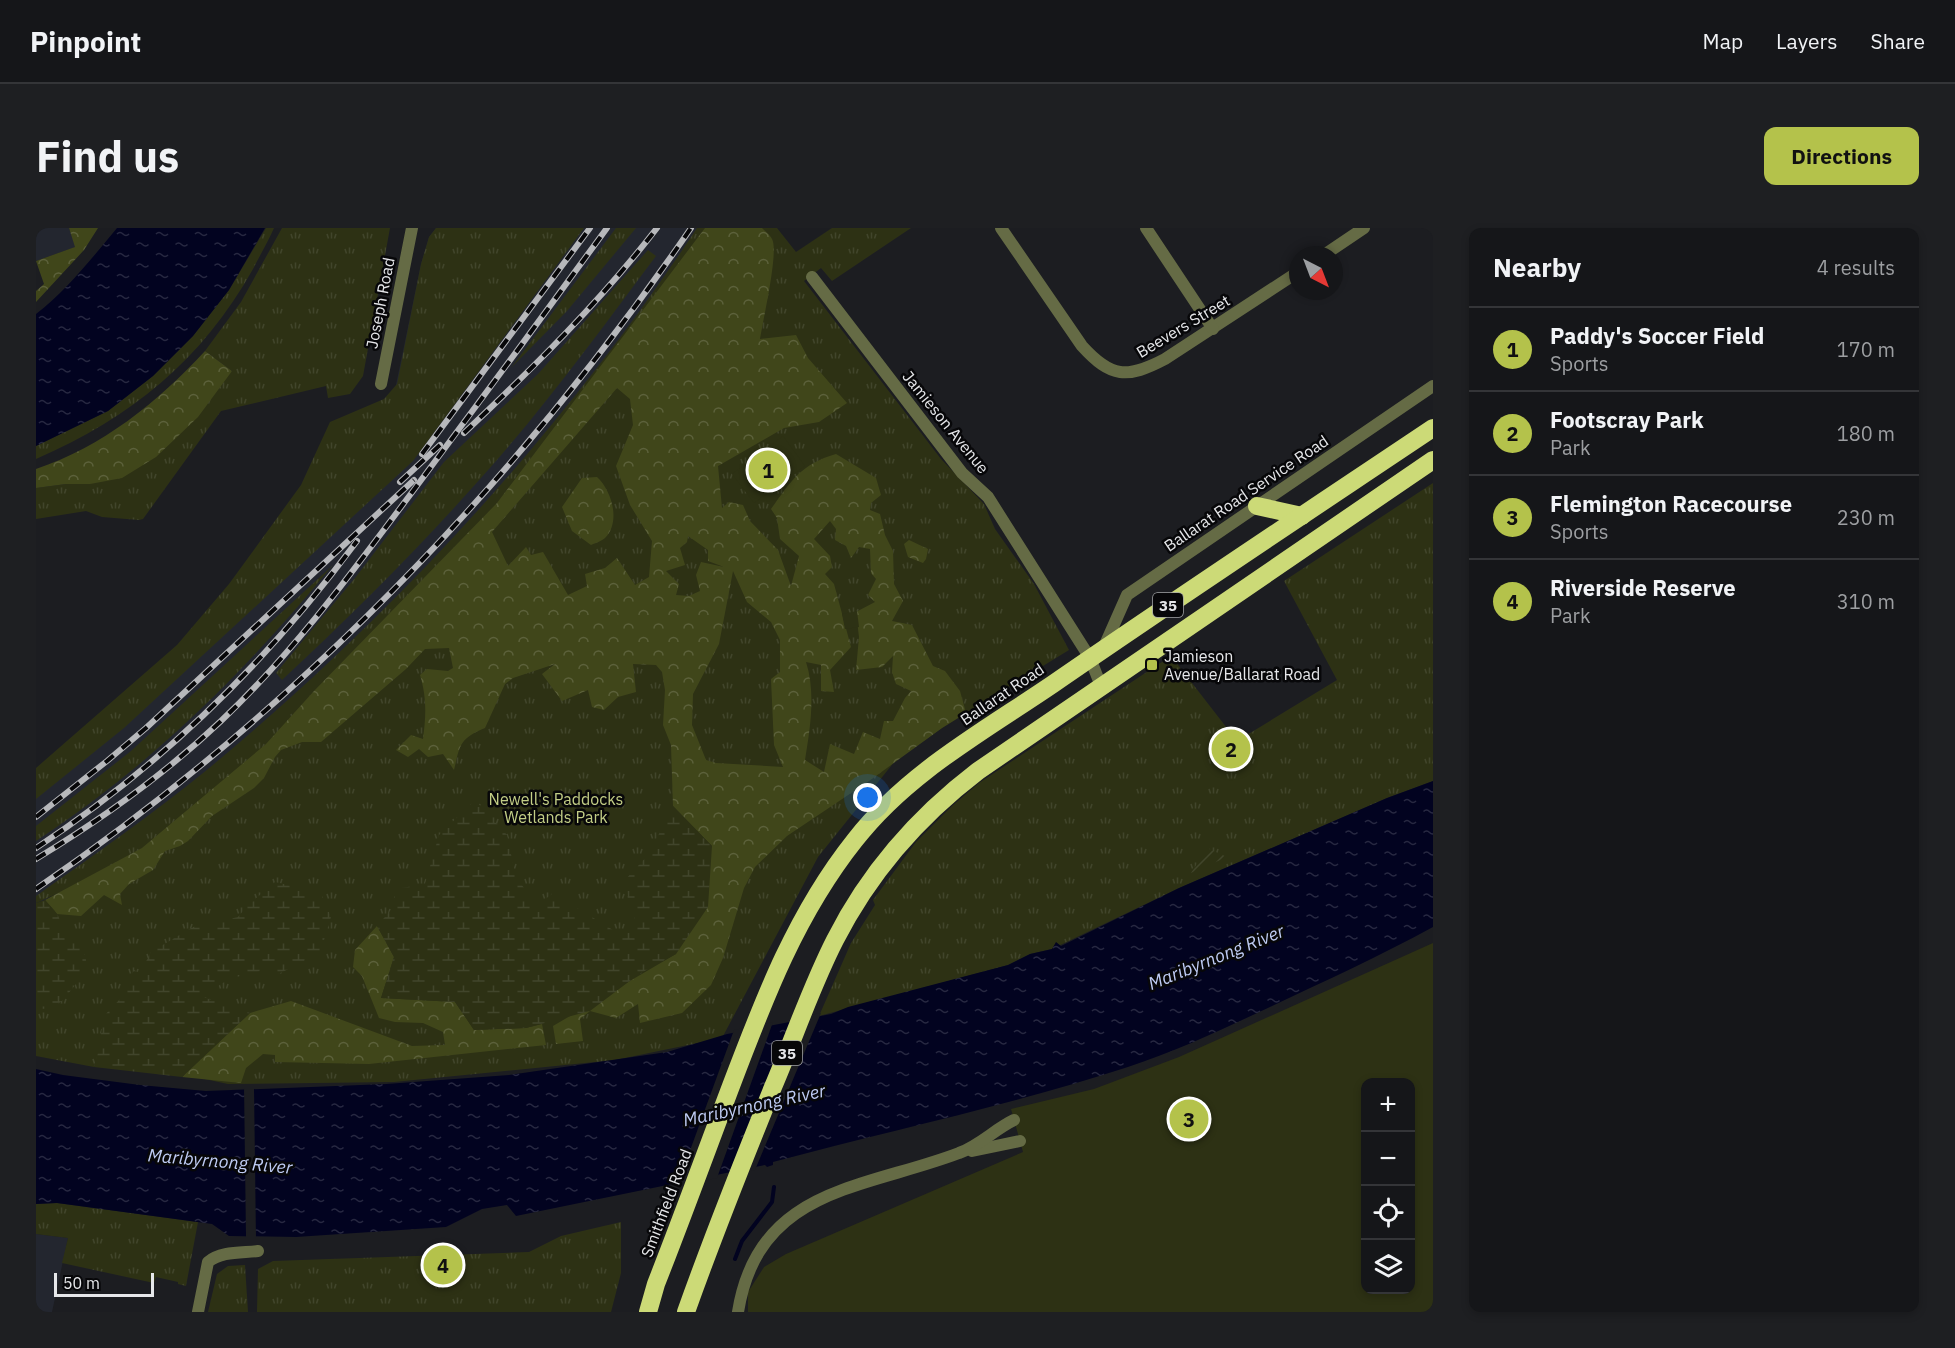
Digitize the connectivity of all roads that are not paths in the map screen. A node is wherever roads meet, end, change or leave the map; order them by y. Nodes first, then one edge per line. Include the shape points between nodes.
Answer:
1 (412, 228) edge
2 (1001, 228) edge
3 (1146, 228) edge
4 (1364, 228) edge
5 (1337, 246) edge
6 (812, 277) dead end
7 (1289, 278) edge
8 (1213, 329) junction
9 (381, 384) dead end
10 (1433, 386) edge
11 (1433, 428) edge
12 (1433, 460) edge
13 (1257, 506) junction
14 (1302, 516) junction
15 (1096, 653) junction
16 (1101, 686) junction
17 (723, 1108) joint
18 (1014, 1120) dead end
19 (1020, 1141) dead end
20 (957, 1154) junction
21 (258, 1251) dead end
22 (198, 1312) edge
23 (648, 1312) edge
24 (686, 1312) edge
25 (738, 1312) edge

1 - 9 street, Joseph Road
2 - 8 street, Beevers Street via 1082,346 1097,362 1113,371 1130,373 1148,368
3 - 8 street
4 - 5 street
6 - 15 street, Jamieson Avenue via 962,473 988,497
7 - 8 street, Beevers Street
10 - 13 street, Ballarat Road Service Road
11 - 14 highway, Ballarat Road / 35
12 - 16 highway, 35
13 - 14 highway
13 - 15 street, Ballarat Road Service Road via 1127,595
14 - 15 highway, Ballarat Road / 35
15 - 16 street, Jamieson Avenue
15 - 17 highway, Ballarat Road / 35 via 935,764 886,803 853,842 791,940
16 - 24 highway, 35 via 978,771 927,813 851,911 824,963
17 - 23 highway, Smithfield Road / 35
18 - 20 street
19 - 20 street
20 - 25 street via 844,1188 789,1219 772,1235 753,1263
21 - 22 street via 222,1255 208,1262

